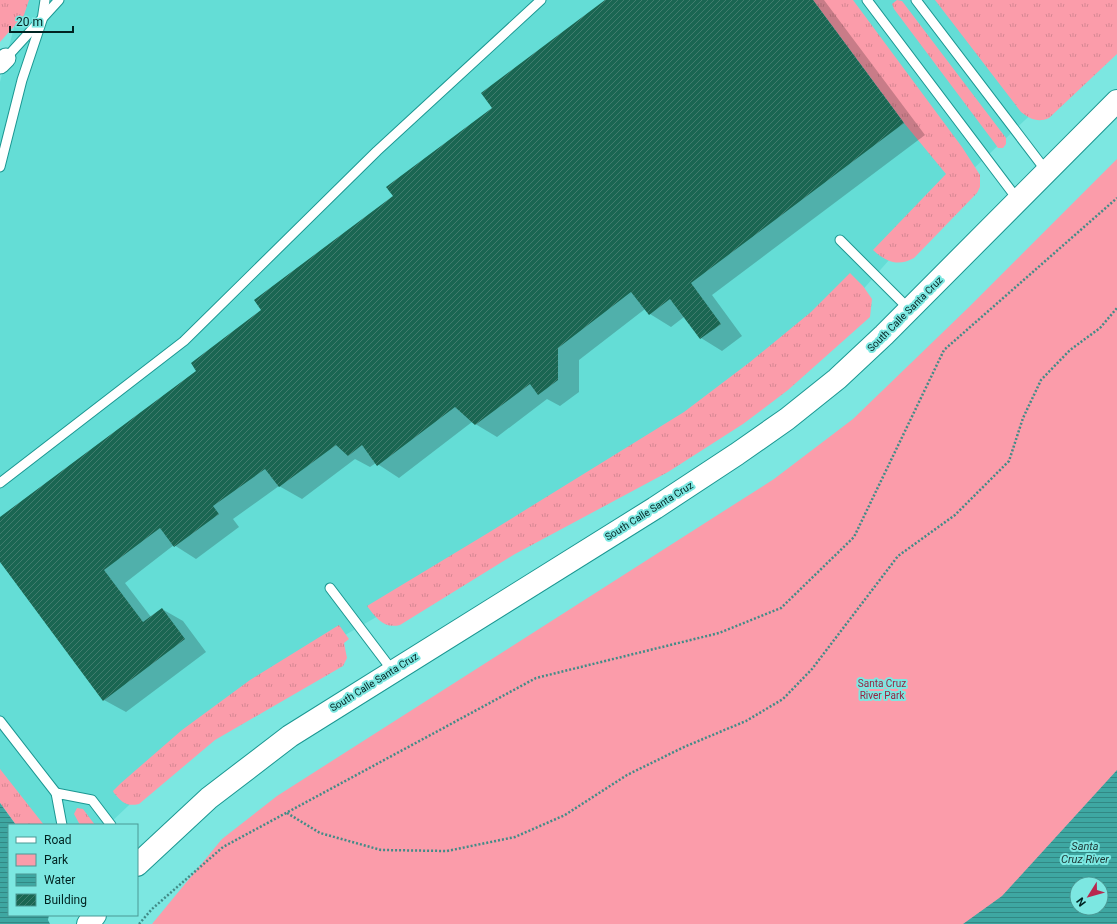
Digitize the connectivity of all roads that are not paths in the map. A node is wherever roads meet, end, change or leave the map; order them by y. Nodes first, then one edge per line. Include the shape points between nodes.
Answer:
1 (45, 0) edge
2 (59, 0) edge
3 (541, 0) edge
4 (867, 0) edge
5 (916, 0) edge
6 (42, 20) junction
7 (3, 61) edge
8 (1117, 101) edge
9 (0, 167) edge
10 (1047, 172) junction
11 (1018, 200) junction
12 (840, 240) dead end
13 (910, 310) junction
14 (0, 483) edge
15 (330, 588) dead end
16 (392, 670) junction
17 (0, 721) edge
18 (56, 793) junction
19 (62, 824) edge
20 (110, 824) edge
21 (139, 859) edge
22 (94, 916) edge
23 (88, 924) edge

1 - 6 lane
2 - 6 lane
3 - 14 lane via 372,155 184,341
4 - 11 lane
5 - 10 lane
6 - 7 lane
6 - 9 lane via 22,80
8 - 10 street, South Calle Santa Cruz
10 - 11 street, South Calle Santa Cruz
11 - 13 street, South Calle Santa Cruz
12 - 13 lane
13 - 16 street, South Calle Santa Cruz via 837,379 763,437 655,508
15 - 16 lane
16 - 21 street, South Calle Santa Cruz via 268,751
17 - 18 lane
18 - 19 lane
18 - 20 lane via 92,800
22 - 23 street

